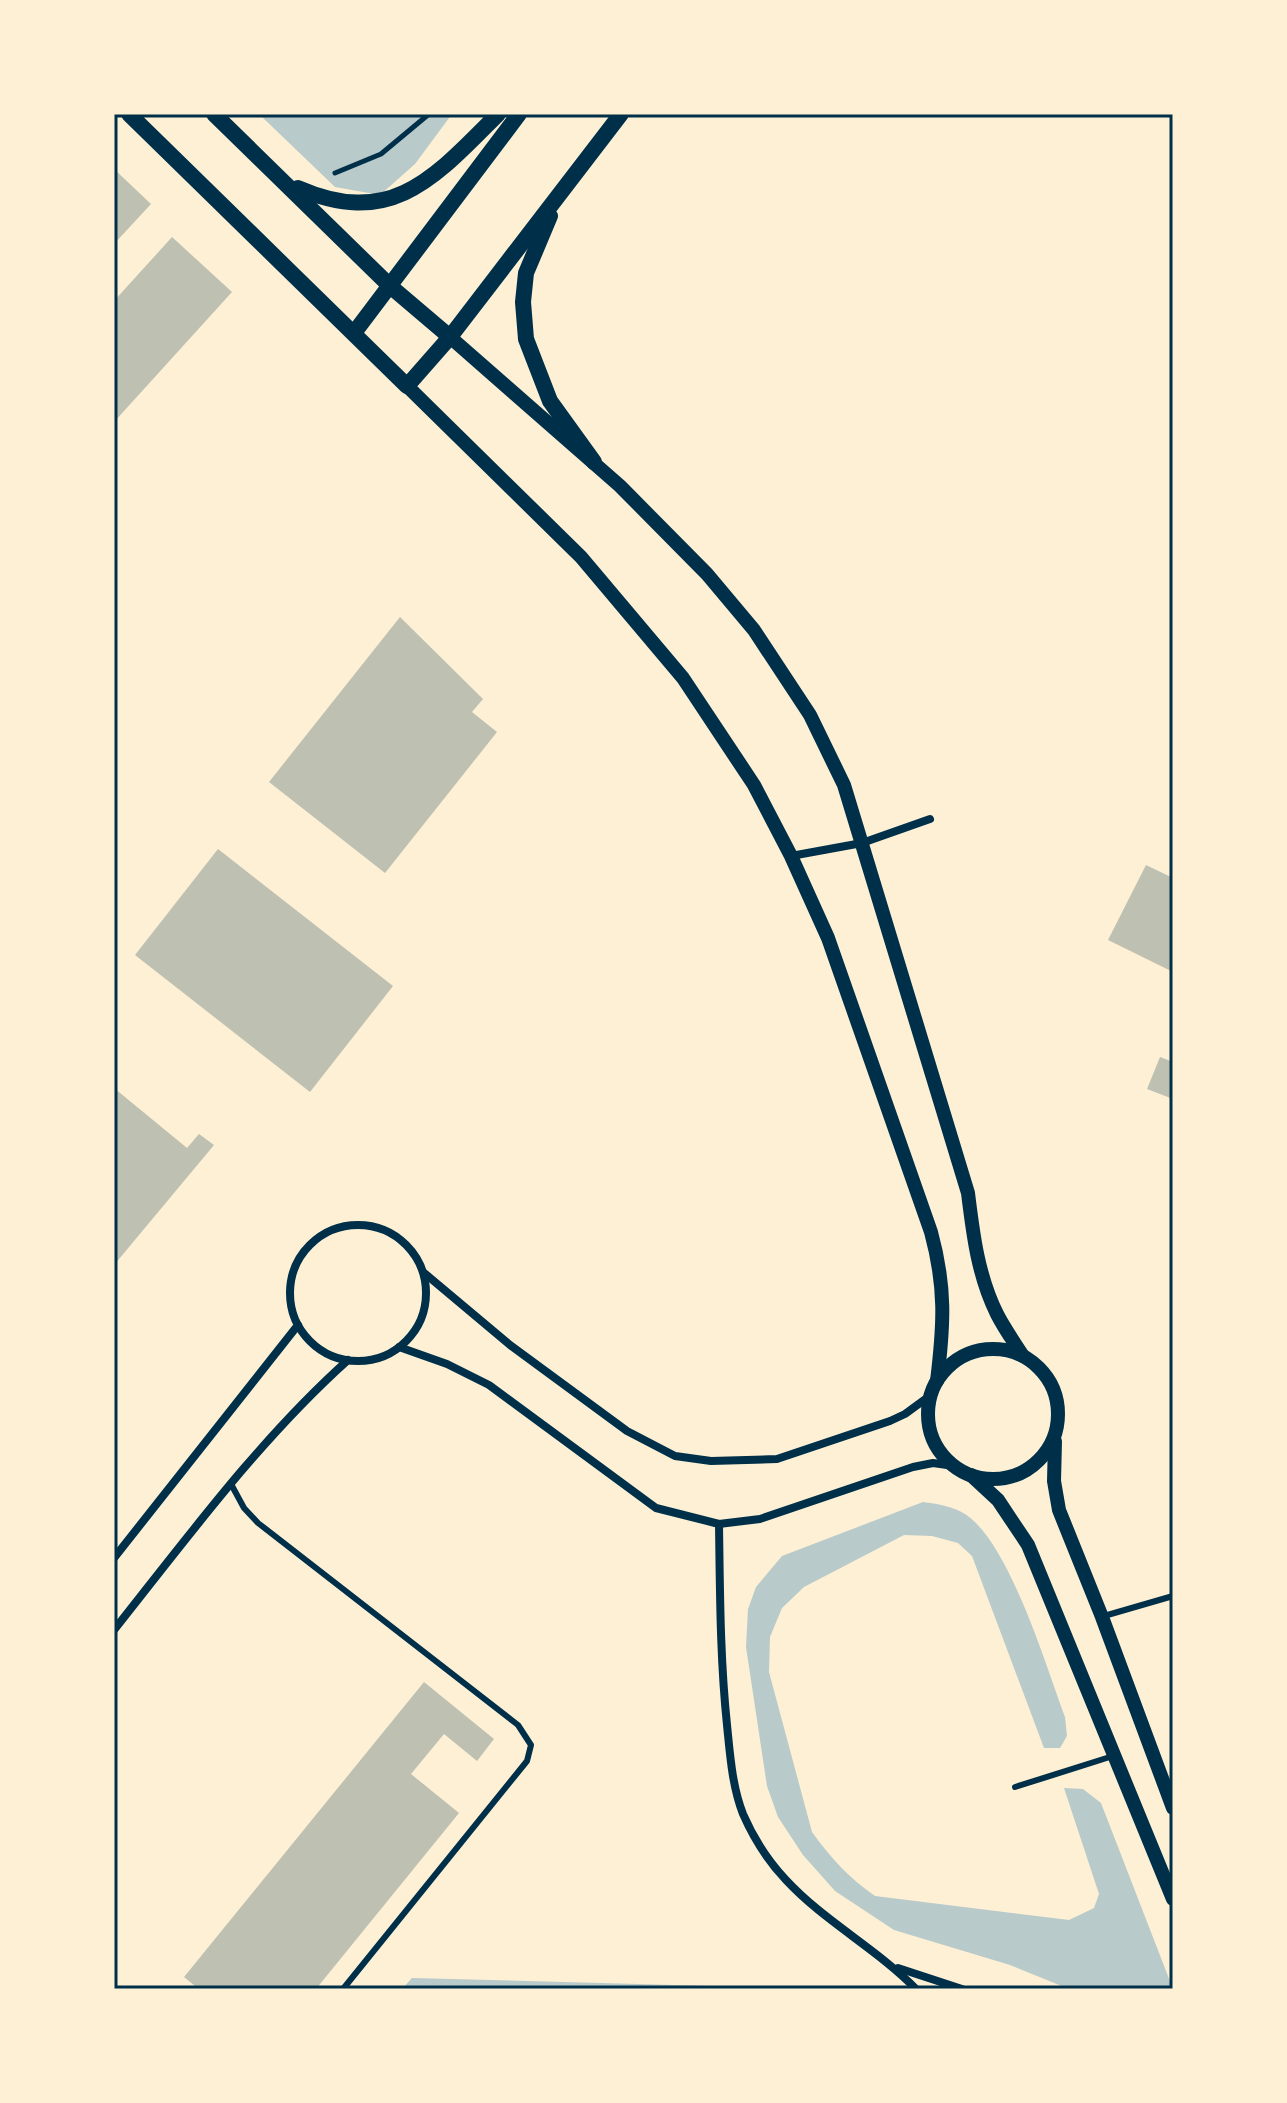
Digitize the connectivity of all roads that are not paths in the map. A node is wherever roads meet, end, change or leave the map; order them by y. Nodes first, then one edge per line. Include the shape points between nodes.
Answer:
1 (129, 114) edge
2 (214, 114) edge
3 (498, 114) edge
4 (519, 114) edge
5 (621, 114) edge
6 (287, 184) junction
7 (559, 194) junction
8 (390, 286) junction
9 (354, 333) junction
10 (450, 337) junction
11 (407, 386) junction
12 (594, 462) junction
13 (930, 819) dead end
14 (862, 843) junction
15 (791, 856) junction
16 (423, 1272) junction
17 (298, 1325) junction
18 (399, 1347) junction
19 (1023, 1356) junction
20 (348, 1360) junction
21 (937, 1381) junction
22 (931, 1395) junction
23 (1056, 1432) junction
24 (954, 1466) junction
25 (971, 1475) junction
26 (231, 1484) junction
27 (719, 1524) junction
28 (114, 1558) edge
29 (1173, 1596) edge
30 (1102, 1617) junction
31 (114, 1630) edge
32 (1113, 1756) junction
33 (1015, 1787) dead end
34 (1173, 1808) edge
35 (1173, 1899) edge
36 (894, 1967) junction
37 (343, 1989) edge
38 (916, 1989) edge
39 (962, 1989) edge

1 - 9 main road
2 - 6 main road
3 - 6 main road via 427,181 403,195 354,204 323,199
4 - 8 main road
5 - 7 main road
6 - 8 main road
7 - 10 main road
7 - 12 main road via 526,273 526,339 550,401
8 - 9 main road
8 - 10 main road
9 - 11 main road
10 - 11 main road
10 - 12 street
11 - 15 street via 581,557 683,678 754,785
12 - 14 street via 707,574 754,630 810,715 844,785
13 - 14 street
14 - 15 street
14 - 19 street via 968,1193 976,1254 996,1313
15 - 21 street via 828,938 935,1248 944,1319
16 - 17 street via 413,1252 376,1226 331,1230 298,1260 291,1281
16 - 18 street via 423,1313
16 - 22 street via 510,1345 616,1422 675,1456 777,1459 890,1421
17 - 20 street via 327,1354
17 - 28 street
18 - 20 street via 383,1356
18 - 27 street via 489,1385 656,1508
19 - 21 street via 1005,1349 966,1354
19 - 23 street via 1041,1369 1053,1388
20 - 26 street via 316,1388
21 - 22 street
22 - 24 street via 928,1411 934,1441
23 - 25 street via 1032,1466 992,1479
23 - 30 street via 1059,1510
24 - 25 street
24 - 27 street via 913,1467 760,1519
25 - 32 street via 998,1500 1028,1545
26 - 31 street
26 - 37 lane via 258,1523 518,1725 531,1745 527,1761
27 - 36 street via 721,1660 731,1769 743,1814 761,1848 793,1888 844,1933
29 - 30 lane
30 - 34 street
32 - 33 lane
32 - 35 street
36 - 38 street
36 - 39 street

